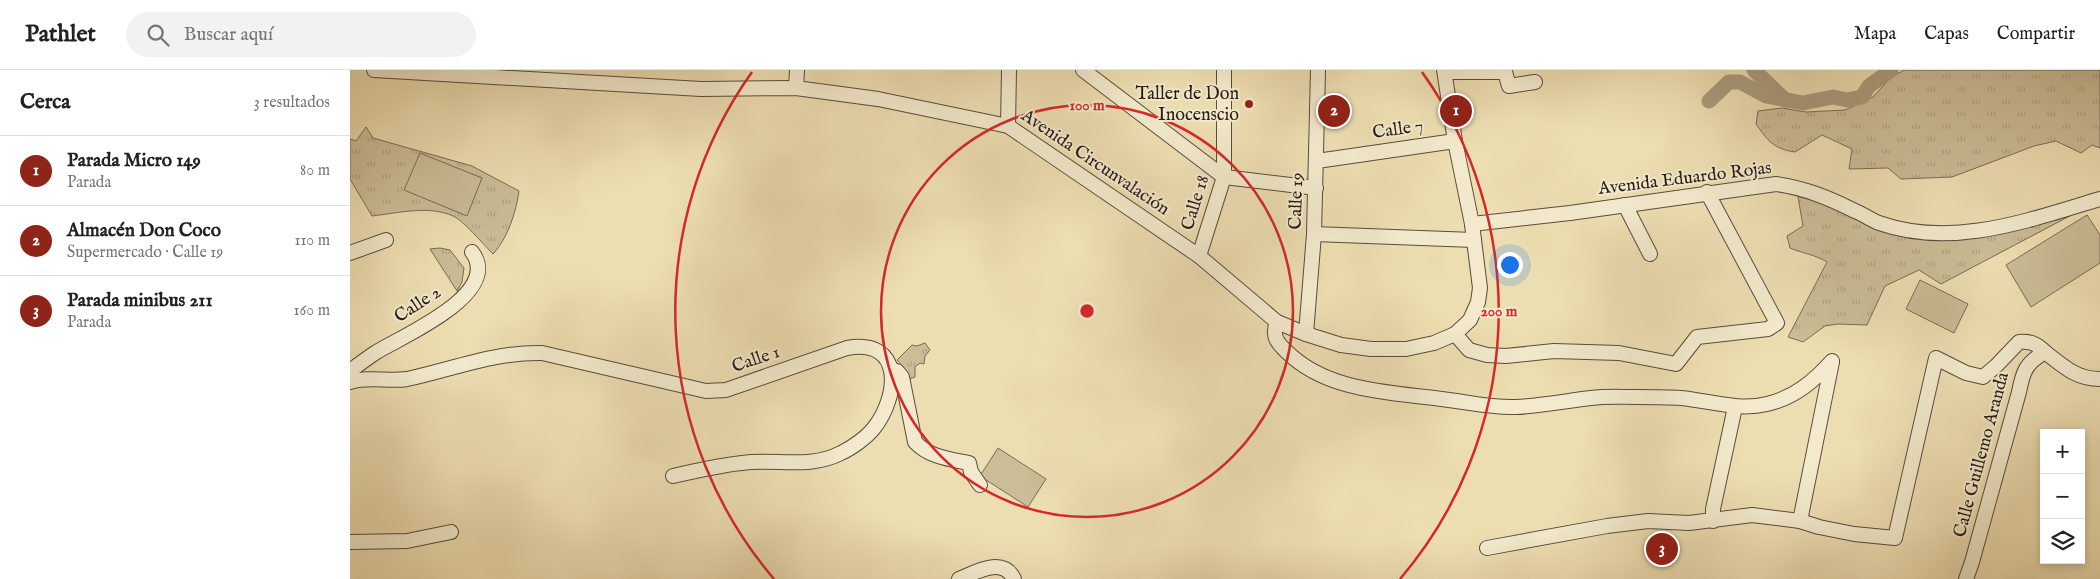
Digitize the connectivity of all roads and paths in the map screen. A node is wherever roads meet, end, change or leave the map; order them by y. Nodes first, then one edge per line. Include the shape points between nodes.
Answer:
1 (374, 70) edge
2 (388, 70) edge
3 (797, 70) edge
4 (1009, 70) edge
5 (1083, 70) edge
6 (1224, 70) edge
7 (1318, 70) edge
8 (1444, 71) edge
9 (1535, 82) dead end
10 (796, 88) junction
11 (1008, 126) junction
12 (1455, 141) junction
13 (1317, 161) junction
14 (1224, 177) junction
15 (1316, 188) junction
16 (1707, 192) junction
17 (2100, 199) edge
18 (1626, 205) junction
19 (1472, 224) junction
20 (1314, 234) junction
21 (386, 240) dead end
22 (1474, 240) junction
23 (472, 252) dead end
24 (350, 253) edge
25 (1650, 254) dead end
26 (1199, 256) junction
27 (1277, 322) junction
28 (1306, 334) junction
29 (1455, 334) junction
30 (2045, 352) junction
31 (892, 370) junction
32 (350, 371) edge
33 (2100, 379) edge
34 (350, 382) edge
35 (1735, 407) junction
36 (673, 476) dead end
37 (980, 485) dead end
38 (1713, 521) junction
39 (1800, 521) junction
40 (451, 532) dead end
41 (350, 542) edge
42 (1486, 548) dead end
43 (959, 579) edge
44 (1014, 579) edge
45 (1966, 579) edge

1 - 2 street, Avenida Circunvalación
2 - 10 street, Avenida Circunvalación via 701,89
3 - 10 street
4 - 11 street
5 - 14 street
6 - 14 street, Calle 18
7 - 13 street, Calle 19
8 - 9 street via 1505,72 1509,86
8 - 12 street, Avenida Circunvalación
10 - 11 street, Avenida Circunvalación via 878,99
11 - 26 street, Avenida Circunvalación
12 - 13 street, Calle 7
12 - 19 street, Avenida Circunvalación
13 - 15 street, Calle 19
14 - 15 street
14 - 26 street, Calle 18
15 - 20 street, Calle 19
16 - 17 street, Avenida Eduardo Rojas via 1776,184 1796,187 1878,222 1901,229 1943,234 1969,233 2025,221
16 - 18 street, Avenida Eduardo Rojas
16 - 29 street via 1777,323 1768,329 1696,337 1676,364 1619,353 1554,351 1487,355 1469,350
18 - 19 street, Avenida Eduardo Rojas
18 - 25 street
19 - 22 street, Avenida Circunvalación
20 - 22 street
20 - 28 street, Calle 19
21 - 24 street
22 - 29 street, Avenida Circunvalación via 1480,288 1478,302 1470,320
23 - 32 street, Calle 2 via 477,259 478,271 462,298 433,321 375,353
26 - 27 street, Avenida Circunvalación
27 - 28 street, Avenida Circunvalación
27 - 35 street via 1274,330 1277,343 1294,359 1323,377 1350,386 1482,407 1637,397 1682,398
28 - 29 street, Avenida Circunvalación via 1341,345 1406,349
30 - 33 street via 2086,379
30 - 39 street via 2039,345 2019,342 1993,370 1983,376 1936,358 1895,538 1854,534
30 - 45 street, Calle Guillemo Aranda via 2022,374
31 - 34 street, Calle 1 via 882,352 859,346 726,390 706,391 542,353 518,352 405,379
31 - 36 street via 888,396 874,429 843,453 824,461 752,462
31 - 37 street, Calle 1 via 902,377 914,442 935,456 969,463
35 - 38 street
35 - 39 street via 1787,398 1820,375 1832,361
38 - 39 street via 1752,516
38 - 42 street via 1607,526
40 - 41 street via 407,540
43 - 44 street via 999,566 1011,573

